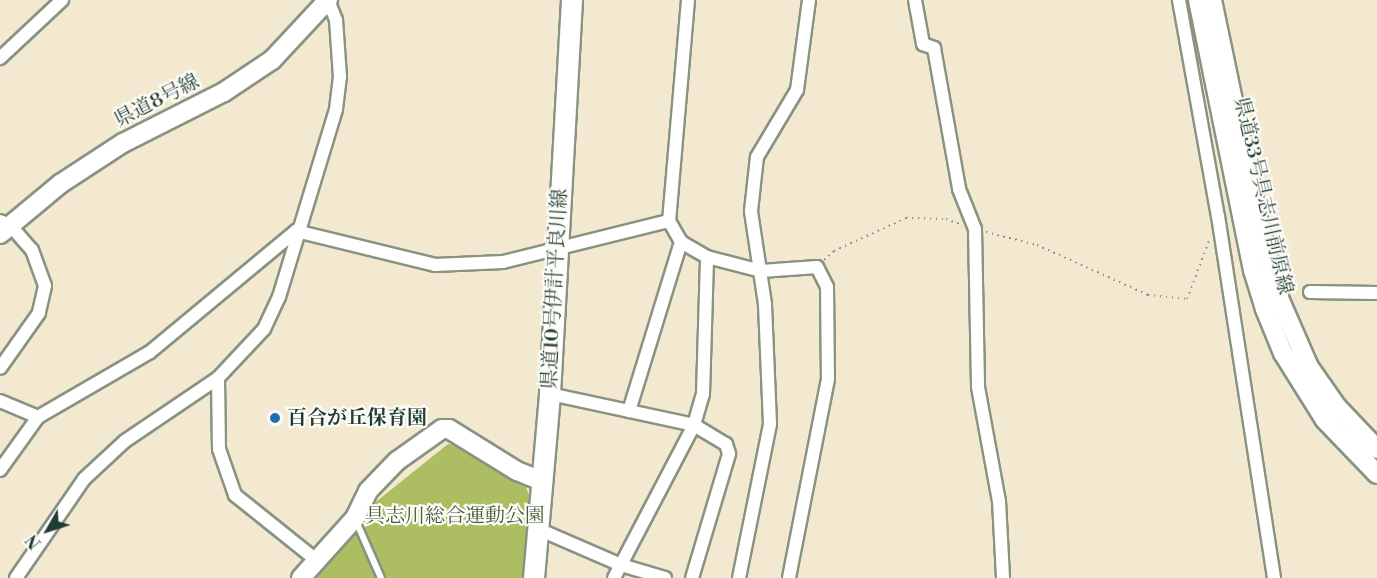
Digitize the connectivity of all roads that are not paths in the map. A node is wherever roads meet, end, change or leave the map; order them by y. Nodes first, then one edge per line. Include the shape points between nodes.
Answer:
1 (62, 0) edge
2 (328, 0) edge
3 (572, 0) edge
4 (688, 0) edge
5 (808, 0) edge
6 (915, 0) edge
7 (1179, 0) edge
8 (1198, 0) edge
9 (1212, 0) edge
10 (0, 58) edge
11 (669, 221) junction
12 (3, 227) edge
13 (296, 231) junction
14 (681, 242) junction
15 (557, 248) junction
16 (707, 257) junction
17 (761, 271) junction
18 (1310, 292) dead end
19 (1377, 293) edge
20 (0, 368) edge
21 (218, 378) junction
22 (550, 394) junction
23 (0, 400) edge
24 (629, 411) junction
25 (38, 417) junction
26 (694, 425) junction
27 (1377, 449) edge
28 (0, 470) edge
29 (1377, 474) edge
30 (542, 480) junction
31 (355, 518) junction
32 (538, 529) junction
33 (316, 560) junction
34 (621, 566) junction
35 (16, 578) edge
36 (301, 578) edge
37 (381, 578) edge
38 (534, 578) edge
39 (614, 578) edge
40 (665, 578) edge
41 (692, 578) edge
42 (739, 578) edge
43 (789, 578) edge
44 (1003, 578) edge
45 (1274, 578) edge

1 - 10 street
2 - 12 main road, 県道8号線 via 272,60 224,92 123,143
2 - 13 street via 336,20 340,77 336,109
3 - 15 main road, 県道10号伊計平良川線
4 - 11 street
5 - 17 street via 797,90 757,157 751,211
6 - 44 street via 923,44 934,48 959,189 975,229 978,387 999,501
7 - 45 street via 1218,216
8 - 29 main road, 県道33号具志川前原線 via 1253,270 1265,309 1283,353 1325,420
9 - 27 main road, 県道33号具志川前原線 via 1278,298 1309,368 1337,407
11 - 14 street
11 - 15 street
12 - 20 street via 32,250 45,286 39,313
13 - 15 street via 435,265 503,262
13 - 21 street via 279,297 264,329
13 - 25 street via 150,352
14 - 16 street
14 - 24 street
15 - 22 main road, 県道10号伊計平良川線
16 - 17 street
16 - 26 street via 703,394
17 - 42 street via 770,424
17 - 43 street via 817,267 827,287 828,379
18 - 19 street
21 - 33 street via 219,449 235,495
21 - 35 street via 125,441 84,479
22 - 24 street
22 - 30 main road, 県道10号伊計平良川線
23 - 25 street
24 - 26 street
25 - 28 street
26 - 34 street
26 - 41 street via 726,444 729,454
30 - 31 main road via 517,471 449,429 442,429 397,461 368,491
30 - 32 main road, 県道10号伊計平良川線
31 - 33 main road
31 - 37 lane
32 - 34 street
32 - 38 main road, 県道10号伊計平良川線
33 - 36 main road
34 - 39 street
34 - 40 street

